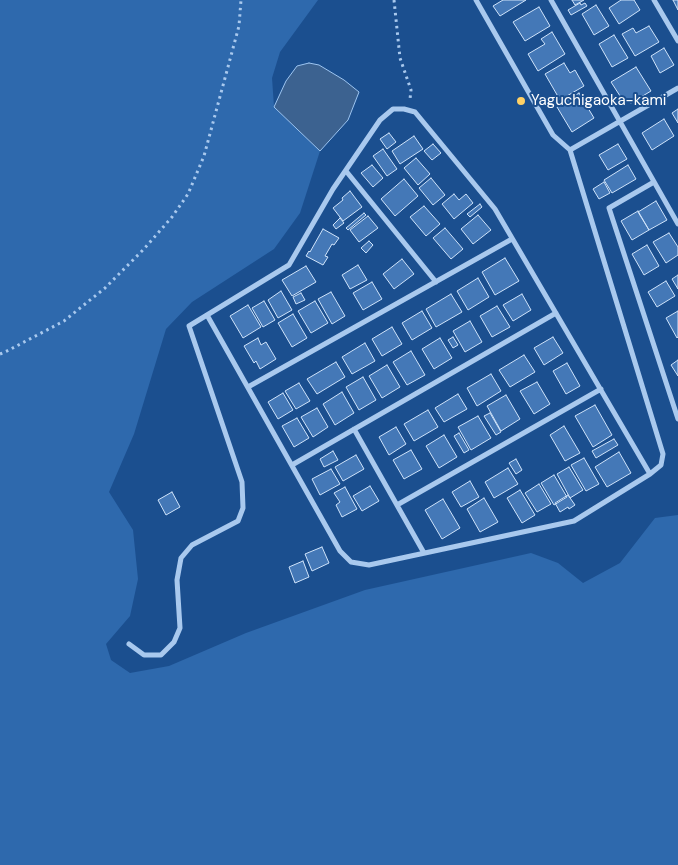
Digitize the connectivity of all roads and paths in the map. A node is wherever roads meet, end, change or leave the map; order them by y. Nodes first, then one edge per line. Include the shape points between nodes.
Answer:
1 (241, 0) edge
2 (394, 0) edge
3 (476, 0) edge
4 (550, 0) edge
5 (654, 0) edge
6 (678, 42) edge
7 (678, 88) edge
8 (410, 99) dead end
9 (619, 122) junction
10 (570, 150) junction
11 (346, 170) junction
12 (654, 182) junction
13 (678, 224) edge
14 (512, 239) junction
15 (436, 282) junction
16 (556, 313) junction
17 (207, 315) junction
18 (0, 354) edge
19 (248, 387) junction
20 (601, 390) junction
21 (678, 419) edge
22 (354, 429) junction
23 (292, 465) junction
24 (650, 474) junction
25 (397, 506) junction
26 (424, 553) junction
27 (130, 644) dead end

1 - 18 path via 239,26 204,156 188,194 143,250 104,288 64,321
2 - 8 path via 400,58
3 - 10 street via 554,135
4 - 9 street
5 - 6 street
7 - 9 street
9 - 10 street
9 - 12 street
10 - 24 street via 663,454 661,465
11 - 14 street via 386,114 393,109 415,112 495,209
11 - 15 street
11 - 17 street via 289,265
12 - 13 street
12 - 21 street via 609,208
14 - 15 street
14 - 16 street
15 - 19 street
16 - 20 street
16 - 22 street
17 - 19 street
17 - 27 street via 189,326 242,482 243,508 238,521 192,545 181,558 177,580 180,628 174,642 161,654 144,655
19 - 23 street
20 - 24 street
20 - 25 street
22 - 23 street
22 - 25 street
23 - 26 street via 340,551 351,562 369,565
24 - 26 street via 574,521
25 - 26 street

